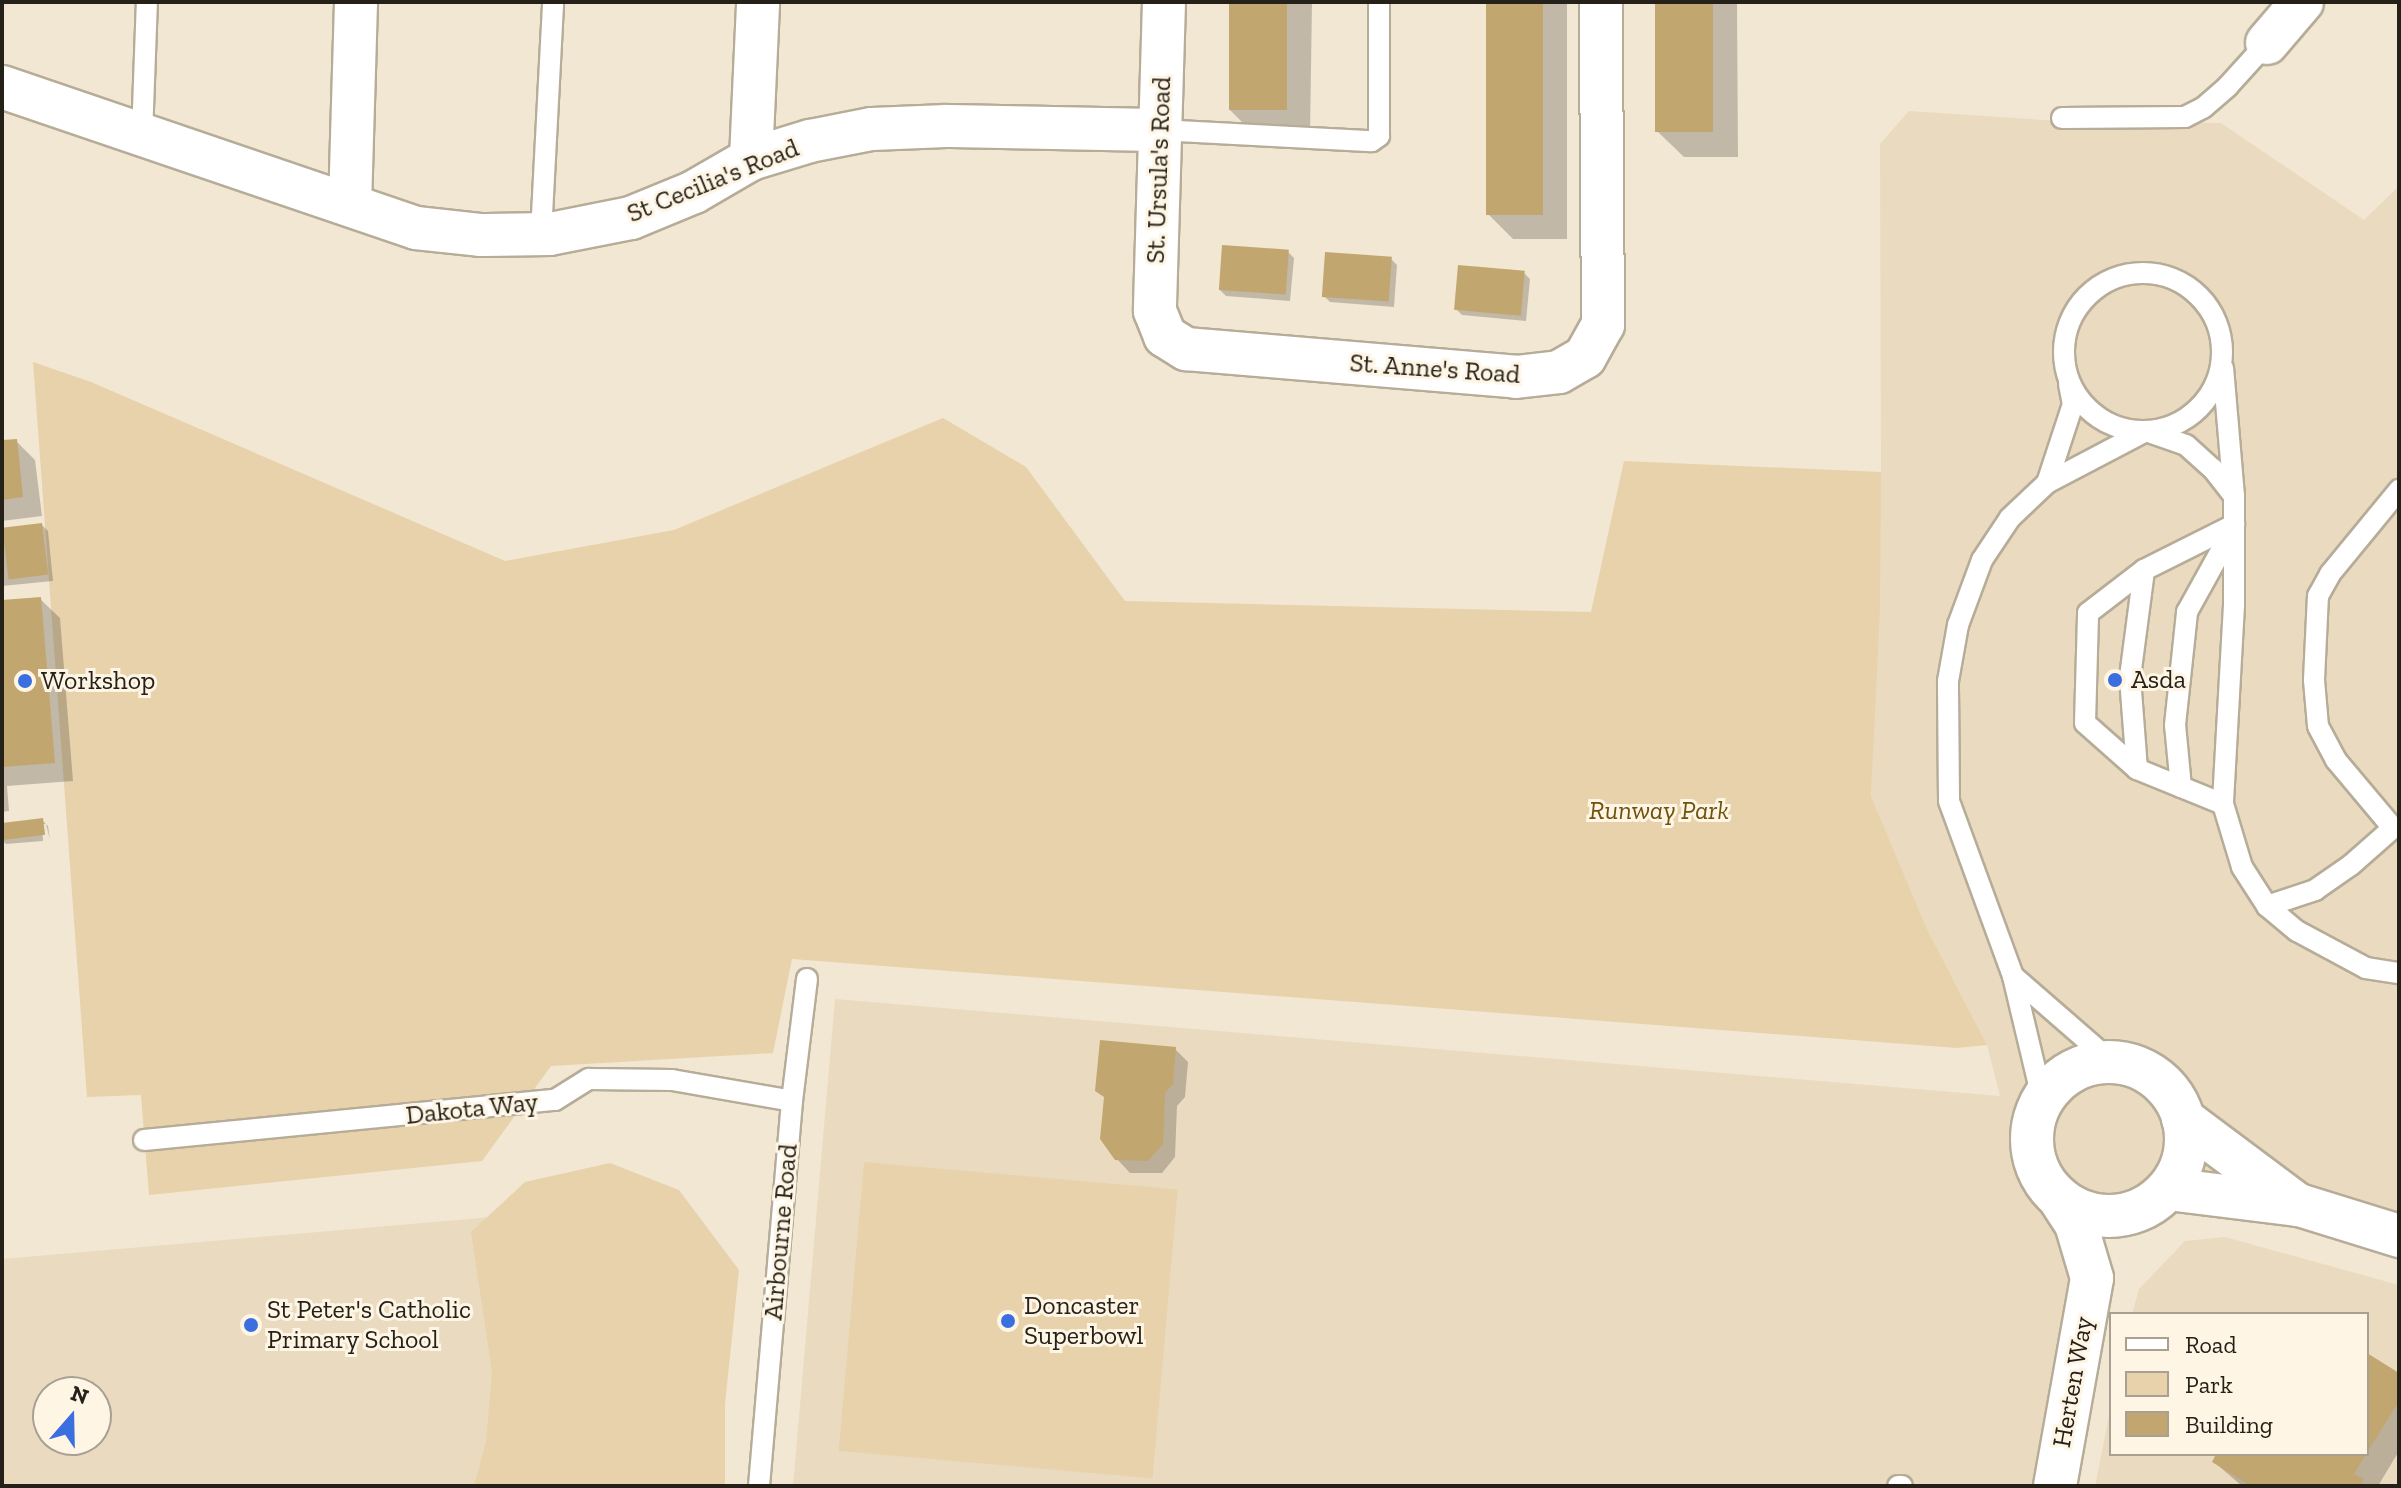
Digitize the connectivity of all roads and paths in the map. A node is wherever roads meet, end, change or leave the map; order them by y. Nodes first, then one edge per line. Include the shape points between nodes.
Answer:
1 (147, 2) edge
2 (356, 2) edge
3 (553, 2) edge
4 (758, 2) edge
5 (1164, 2) edge
6 (1379, 2) edge
7 (1601, 2) edge
8 (2302, 2) edge
9 (2267, 43) joint
10 (2, 87) edge
11 (2062, 118) dead end
12 (1159, 130) junction
13 (142, 136) junction
14 (751, 159) junction
15 (350, 205) junction
16 (541, 234) junction
17 (1165, 336) joint
18 (2223, 360) junction
19 (2069, 381) junction
20 (2146, 431) junction
21 (2047, 483) junction
22 (2399, 490) edge
23 (2234, 496) junction
24 (2234, 525) junction
25 (2144, 570) junction
26 (2137, 769) junction
27 (2181, 787) junction
28 (2223, 804) junction
29 (2267, 906) junction
30 (2399, 973) edge
31 (2013, 976) junction
32 (807, 979) dead end
33 (2112, 1062) junction
34 (2042, 1098) junction
35 (792, 1101) junction
36 (2183, 1119) junction
37 (144, 1140) dead end
38 (2059, 1198) junction
39 (2158, 1198) junction
40 (2299, 1205) junction
41 (2399, 1236) edge
42 (2092, 1278) junction
43 (759, 1486) edge
44 (2055, 1486) edge

1 - 13 lane
2 - 15 street
3 - 16 lane
4 - 14 street
5 - 12 street, St. Ursula's Road
6 - 12 lane via 1379,136 1372,141
7 - 17 street, St. Anne's Road via 1603,325 1585,357 1559,372 1516,377 1186,349
8 - 9 street
9 - 11 lane via 2228,86 2185,117
10 - 13 street, St Cecilia's Road
12 - 14 street, St Cecilia's Road via 872,129
12 - 17 street, St. Ursula's Road via 1155,311
13 - 15 street, St Cecilia's Road
14 - 16 street, St Cecilia's Road via 694,192 631,218
15 - 16 street, St Cecilia's Road via 416,228
18 - 19 lane via 2221,332 2209,307 2190,287 2163,275 2135,273 2109,279 2074,312 2064,338
18 - 20 lane via 2216,385 2199,408 2177,424
18 - 23 lane
19 - 20 lane via 2094,415 2118,427
19 - 21 lane via 2073,404
20 - 21 lane
20 - 23 lane via 2186,445
21 - 31 lane via 2010,518 1982,560 1958,625 1948,681 1949,801
22 - 29 lane via 2318,596 2314,680 2318,726 2336,760 2393,828 2315,890
23 - 24 lane
24 - 25 lane
24 - 27 lane via 2187,612 2175,725
24 - 28 lane
25 - 26 lane via 2130,677
25 - 26 lane via 2088,613 2085,723
26 - 27 lane
27 - 28 lane
28 - 29 lane via 2242,867
29 - 30 lane via 2297,931 2366,968
31 - 33 lane
31 - 34 lane
32 - 35 lane, Airbourne Road
33 - 34 street via 2067,1074
33 - 36 street via 2138,1068 2161,1082
34 - 38 street via 2032,1129 2033,1156
35 - 37 lane, Dakota Way via 672,1080 589,1079 555,1100
35 - 43 lane, Airbourne Road
36 - 39 street via 2186,1145 2179,1171
36 - 40 street
38 - 39 street via 2095,1215 2122,1215
38 - 42 street, Herten Way via 2076,1224
39 - 40 street
39 - 42 street, Herten Way
40 - 41 street
42 - 44 street, Herten Way

